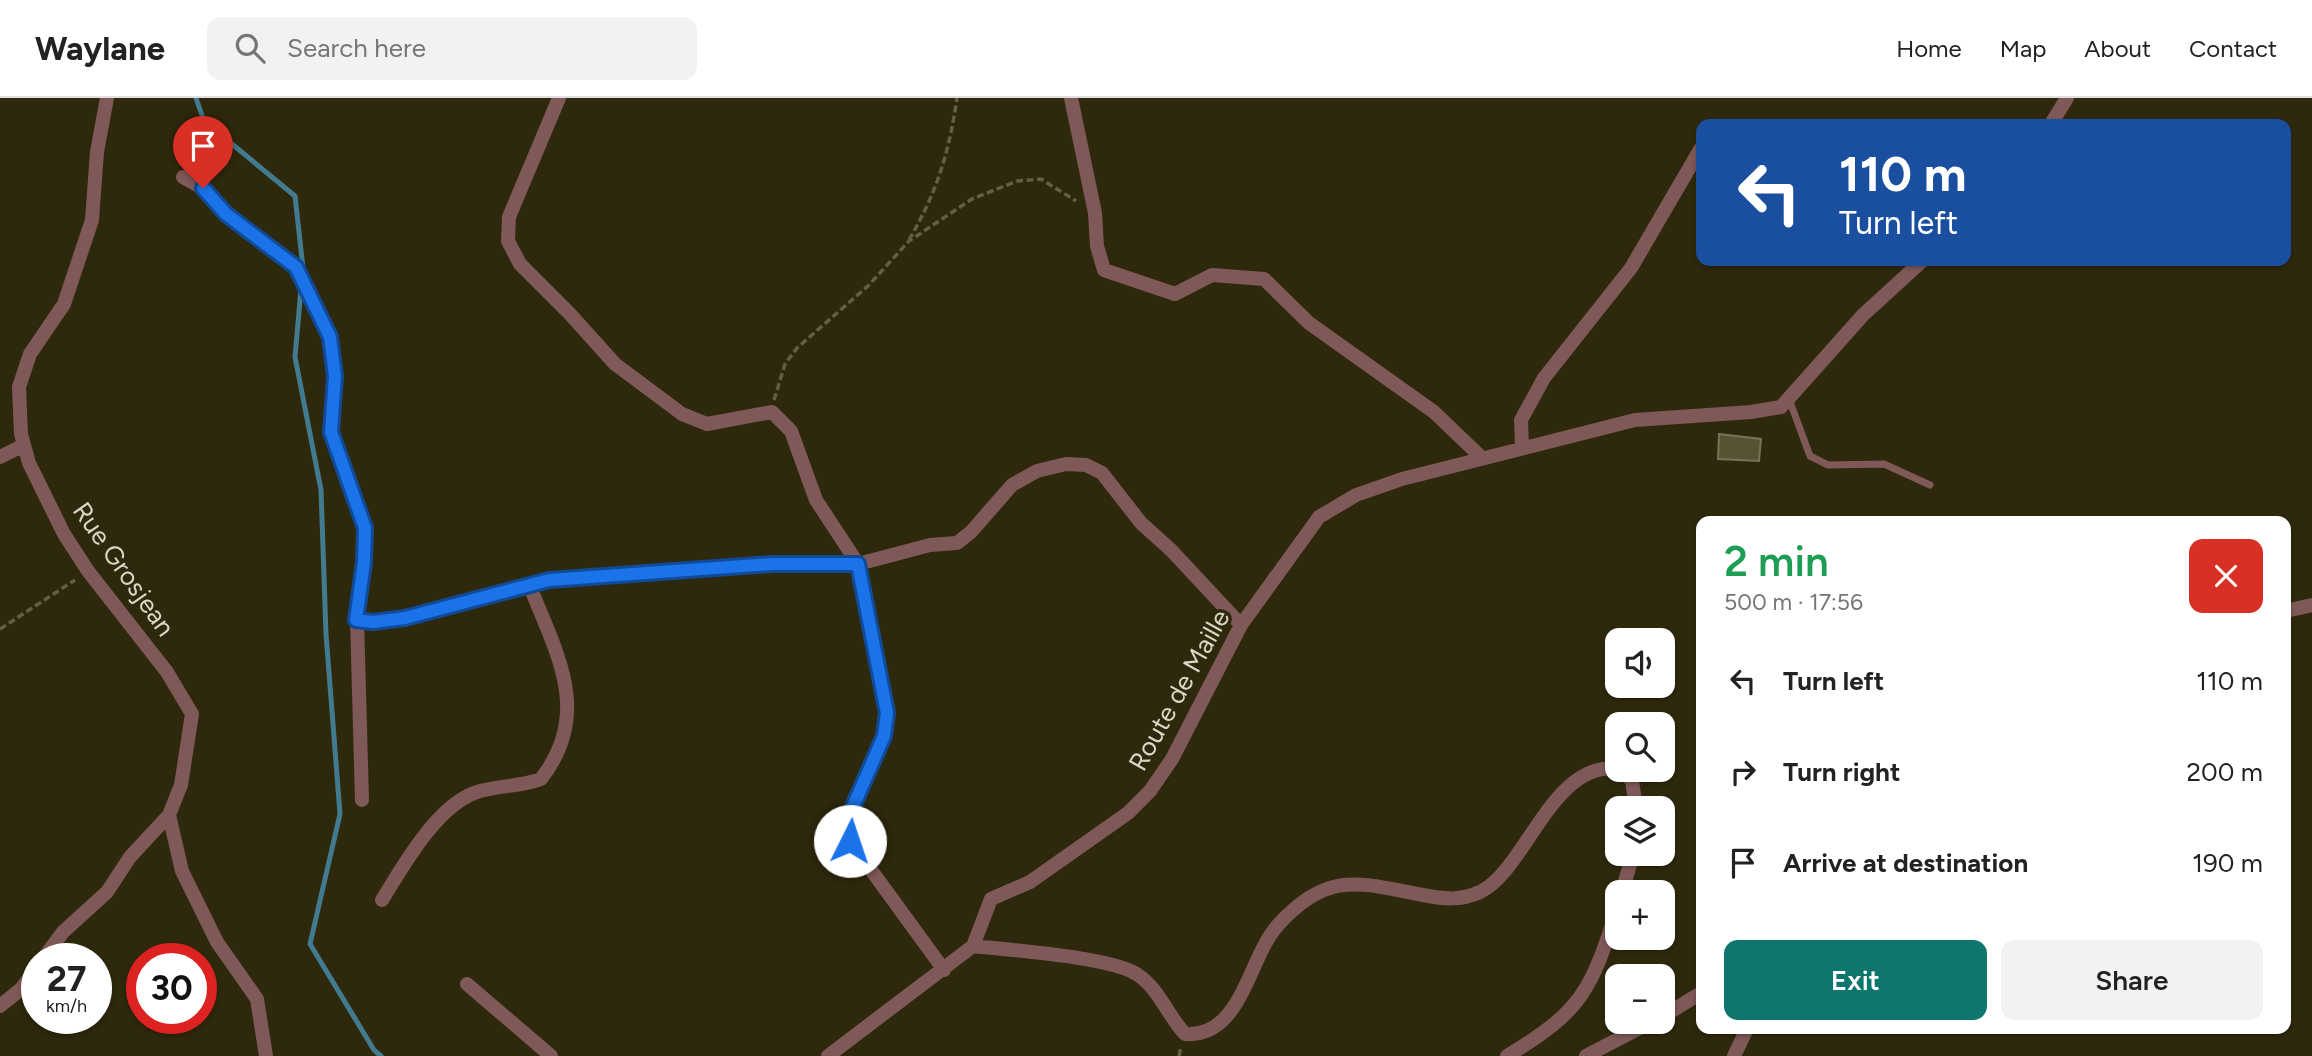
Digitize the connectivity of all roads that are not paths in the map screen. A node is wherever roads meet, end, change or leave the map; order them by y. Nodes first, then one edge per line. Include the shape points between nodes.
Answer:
1 (107, 98) edge
2 (559, 98) edge
3 (1071, 98) edge
4 (2067, 98) edge
5 (2055, 119) edge
6 (1696, 157) edge
7 (183, 177) dead end
8 (1916, 266) edge
9 (1788, 399) junction
10 (24, 445) junction
11 (1522, 447) junction
12 (0, 457) edge
13 (1482, 458) junction
14 (1930, 485) dead end
15 (858, 564) junction
16 (529, 584) junction
17 (2312, 605) edge
18 (2291, 610) edge
19 (356, 620) junction
20 (1241, 625) junction
21 (1605, 770) edge
22 (362, 800) dead end
23 (169, 815) junction
24 (382, 900) dead end
25 (55, 943) edge
26 (1605, 945) edge
27 (973, 946) junction
28 (944, 970) junction
29 (467, 984) dead end
30 (21, 989) edge
31 (1696, 996) edge
32 (0, 1006) edge
33 (1675, 1009) edge
34 (1628, 1034) edge
35 (1745, 1034) edge
36 (266, 1056) edge
37 (551, 1056) edge
38 (828, 1056) edge
39 (1507, 1056) edge
40 (1586, 1056) edge
41 (1734, 1056) edge

1 - 10 street, Rue Grosjean via 92,220 64,304 30,354 19,387
2 - 15 street via 509,217 508,241 520,264 615,364 682,414 707,424 772,412 791,431 816,500
3 - 13 street via 1104,270 1174,295 1212,275 1264,279 1309,323 1434,412
4 - 5 street
6 - 11 street via 1631,268 1544,378 1521,421
7 - 19 street via 203,188 226,214 296,267 330,337 335,376 331,432 365,528
8 - 9 street, Route de Maille via 1863,314
9 - 11 street, Route de Maille via 1781,407 1635,420
9 - 14 lane via 1810,456 1828,465 1884,464
10 - 12 street
10 - 23 street, Rue Grosjean via 64,534 167,672 192,714 181,785
11 - 13 street, Route de Maille
13 - 20 street, Route de Maille via 1356,495 1319,517
15 - 16 street via 772,564
15 - 20 street via 930,545 957,543 1012,485 1038,471 1086,465 1102,473 1141,523
15 - 28 street via 887,713 884,736 848,818 850,841
16 - 19 street via 405,618
16 - 24 street via 569,698 569,723 551,766 541,779 476,792 462,801 418,842
17 - 18 street
19 - 22 street
20 - 27 street, Route de Maille via 1172,759 1150,791 1128,813 1030,882 990,899
21 - 27 street via 1591,772 1563,793 1536,823 1502,874 1468,897 1450,900 1343,883 1320,890 1277,926 1227,1018 1199,1035 1185,1034 1154,989 1118,966
23 - 25 street via 130,857 107,892
23 - 36 street via 183,871 217,942 257,999
26 - 39 street via 1594,978 1573,1008
27 - 28 street
28 - 38 street
29 - 37 street
30 - 32 street
31 - 33 street
34 - 40 street
35 - 41 street

